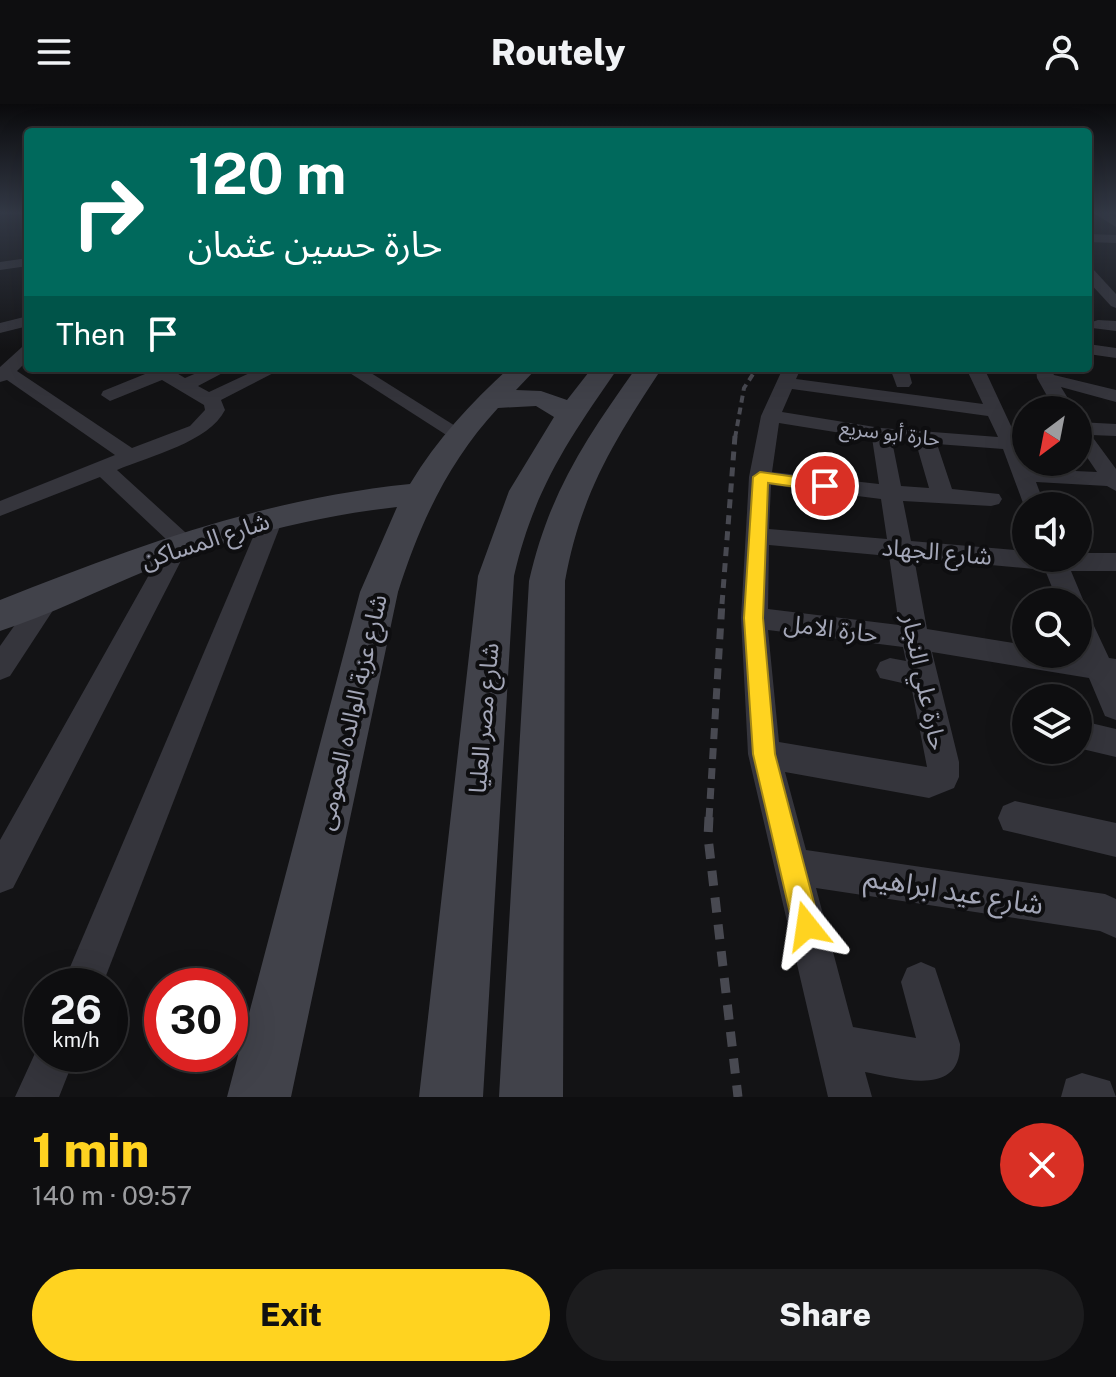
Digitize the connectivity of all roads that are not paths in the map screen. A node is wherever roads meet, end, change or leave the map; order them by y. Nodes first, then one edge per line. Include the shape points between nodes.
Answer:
1 (24, 263) edge
2 (0, 266) edge
3 (1092, 276) edge
4 (1092, 294) edge
5 (1112, 299) edge
6 (24, 322) edge
7 (1098, 325) dead end
8 (1116, 326) edge
9 (0, 328) edge
10 (1092, 350) edge
11 (1116, 353) edge
12 (26, 372) edge
13 (155, 372) edge
14 (162, 372) edge
15 (214, 372) edge
16 (265, 372) edge
17 (357, 372) edge
18 (520, 372) edge
19 (549, 372) edge
20 (598, 372) edge
21 (603, 372) edge
22 (646, 372) edge
23 (977, 372) edge
24 (1044, 373) edge
25 (788, 375) edge
26 (184, 385) junction
27 (110, 395) dead end
28 (1057, 396) edge
29 (1116, 396) edge
30 (208, 399) junction
31 (487, 401) junction
32 (994, 411) junction
33 (570, 416) junction
34 (771, 416) junction
35 (1092, 429) edge
36 (1116, 430) edge
37 (458, 434) junction
38 (881, 434) junction
39 (925, 439) junction
40 (1011, 444) joint
41 (1092, 449) edge
42 (131, 457) junction
43 (103, 468) junction
44 (1038, 476) edge
45 (760, 477) junction
46 (1115, 481) edge
47 (891, 493) junction
48 (418, 494) junction
49 (943, 497) junction
50 (991, 499) dead end
51 (0, 509) edge
52 (514, 509) junction
53 (273, 516) junction
54 (561, 516) junction
55 (758, 536) junction
56 (181, 544) junction
57 (898, 547) junction
58 (1012, 557) edge
59 (1092, 561) edge
60 (1116, 562) edge
61 (50, 595) junction
62 (0, 616) edge
63 (754, 618) junction
64 (915, 638) junction
65 (1092, 643) edge
66 (0, 668) edge
67 (1107, 669) edge
68 (890, 670) dead end
69 (923, 675) junction
70 (1116, 707) edge
71 (1092, 737) edge
72 (1116, 743) edge
73 (764, 754) junction
74 (1015, 818) dead end
75 (1116, 840) edge
76 (790, 866) junction
77 (0, 875) edge
78 (1116, 919) edge
79 (89, 968) edge
80 (921, 982) dead end
81 (840, 1046) junction
82 (47, 1072) edge
83 (37, 1097) edge
84 (259, 1097) edge
85 (451, 1097) edge
86 (531, 1097) edge
87 (850, 1097) edge

1 - 2 street
3 - 5 street
4 - 5 street
6 - 9 street
7 - 8 street
10 - 11 street
12 - 42 street
13 - 27 street
14 - 26 street
15 - 26 street
16 - 30 street
17 - 37 street
18 - 31 street, شارع عزبة الوالده العمومى
19 - 20 street via 569,381
21 - 33 street, شارع مصر العليا
22 - 54 street via 591,454
23 - 32 street
24 - 28 street
24 - 29 street
25 - 32 street
25 - 34 street
26 - 30 street
30 - 42 street via 215,410 203,425
31 - 33 street via 543,398
31 - 37 street, شارع عزبة الوالده العمومى
32 - 40 street
33 - 52 street, شارع مصر العليا via 534,468
34 - 38 street, حارة أبو سريع
34 - 45 street
35 - 36 street
37 - 48 street, شارع عزبة الوالده العمومى
38 - 39 street, حارة أبو سريع
38 - 47 street, حارة علي النجار
39 - 40 street, حارة أبو سريع
39 - 49 street
41 - 46 street
42 - 43 street
43 - 51 street
43 - 56 street
44 - 46 street
45 - 47 street
45 - 55 street
47 - 49 street
47 - 57 street, حارة علي النجار
48 - 53 street, شارع المساكن via 343,501
48 - 84 street, شارع عزبة الوالده العمومى via 379,592
49 - 50 street
52 - 54 street
52 - 85 street, شارع مصر العليا via 491,616
53 - 56 street, شارع المساكن
53 - 79 street
54 - 86 street via 544,620
55 - 57 street, شارع الجهاد
55 - 63 street
56 - 61 street, شارع المساكن
56 - 77 street
57 - 58 street, شارع الجهاد
57 - 64 street, حارة علي النجار
59 - 60 street, شارع الجهاد
61 - 62 street, شارع المساكن
61 - 66 street
63 - 64 street, حارة الامل
63 - 73 street
64 - 67 street, حارة الامل
64 - 69 street, حارة علي النجار
65 - 67 street
67 - 70 street
68 - 69 street
69 - 73 street, حارة علي النجار via 944,771 938,781
71 - 72 street
73 - 76 street
74 - 75 street
76 - 78 street, شارع عيد ابراهيم via 1105,913
76 - 81 street
80 - 81 street via 939,1044 934,1063
81 - 87 street
82 - 83 street

